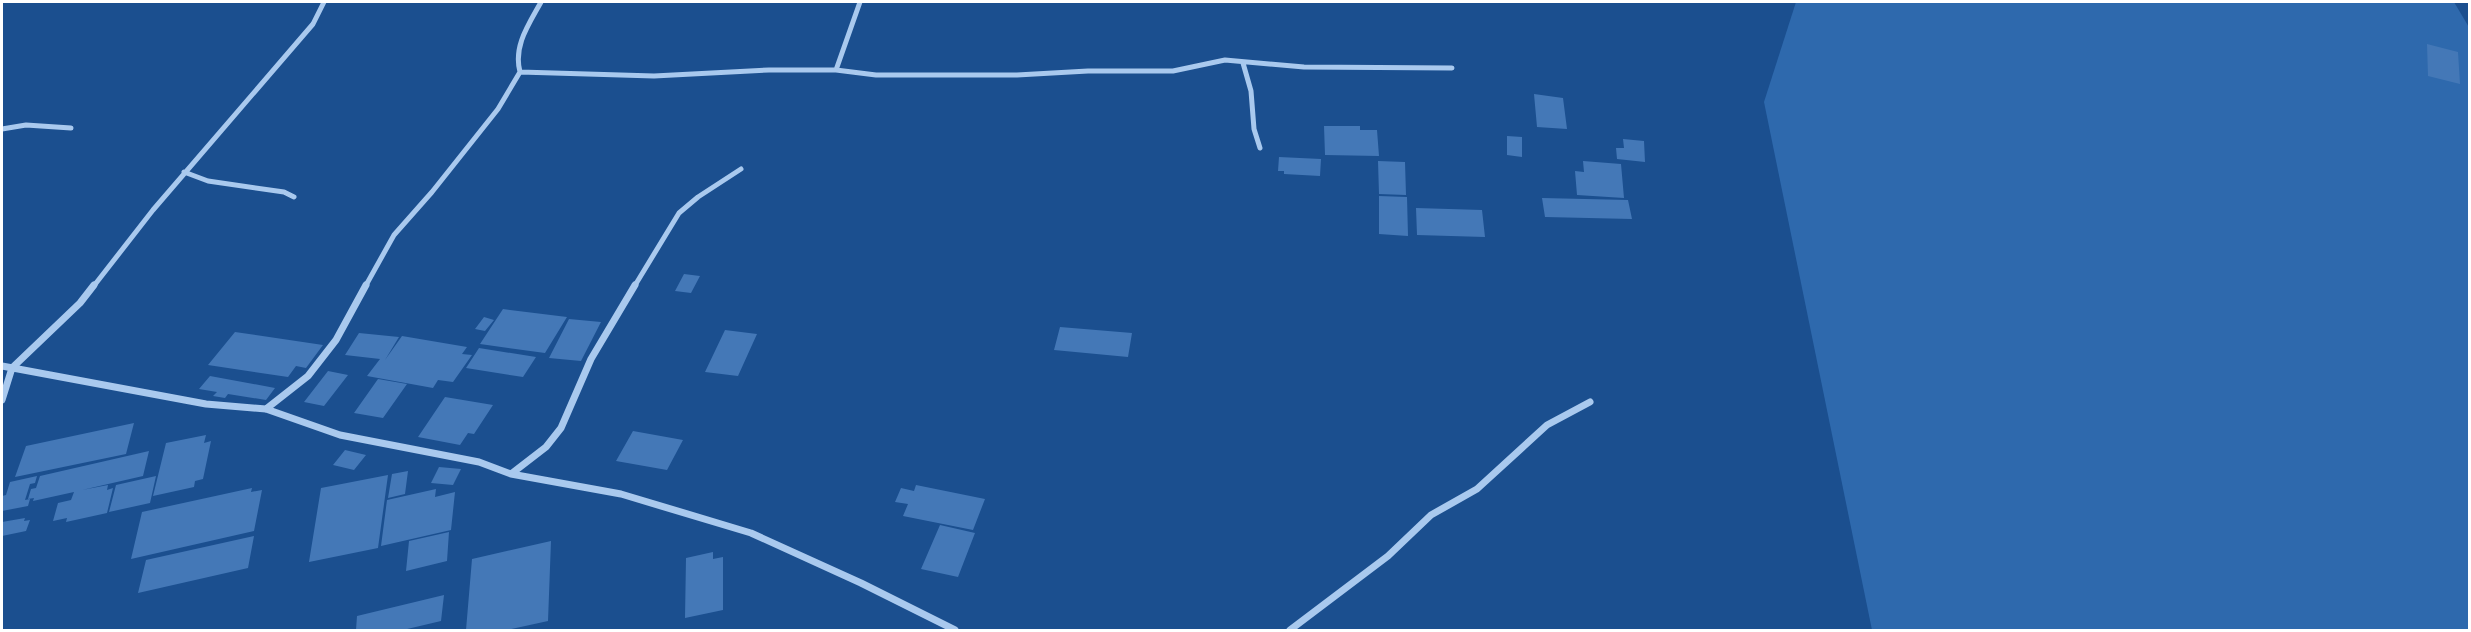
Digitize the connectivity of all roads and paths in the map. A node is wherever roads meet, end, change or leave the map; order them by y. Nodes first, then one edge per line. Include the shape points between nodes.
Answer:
1 (324, 2) edge
2 (542, 2) edge
3 (860, 2) edge
4 (1244, 63) junction
5 (1452, 68) dead end
6 (836, 70) junction
7 (520, 72) junction
8 (71, 128) dead end
9 (2, 129) edge
10 (1260, 148) dead end
11 (741, 170) dead end
12 (184, 172) junction
13 (294, 197) dead end
14 (2, 366) edge
15 (12, 368) junction
16 (2, 400) edge
17 (1590, 402) dead end
18 (266, 409) junction
19 (511, 474) junction
20 (955, 630) edge
21 (1290, 630) edge

1 - 12 street via 313,24
2 - 7 street via 517,52
3 - 6 street
4 - 5 street
4 - 6 street via 1225,60 1173,71 1017,75 876,75
4 - 10 street
6 - 7 street via 654,76
7 - 18 street via 498,109 394,234 336,340 308,376
8 - 9 street via 26,125
11 - 19 street via 679,213 591,359 561,428 546,447
12 - 13 street via 208,181 284,192
12 - 15 street via 80,303
14 - 15 street
15 - 16 street
15 - 18 street via 206,404
17 - 21 street via 1547,425 1477,489 1431,515 1389,556
18 - 19 street via 340,435 479,462
19 - 20 street via 621,494 751,533

